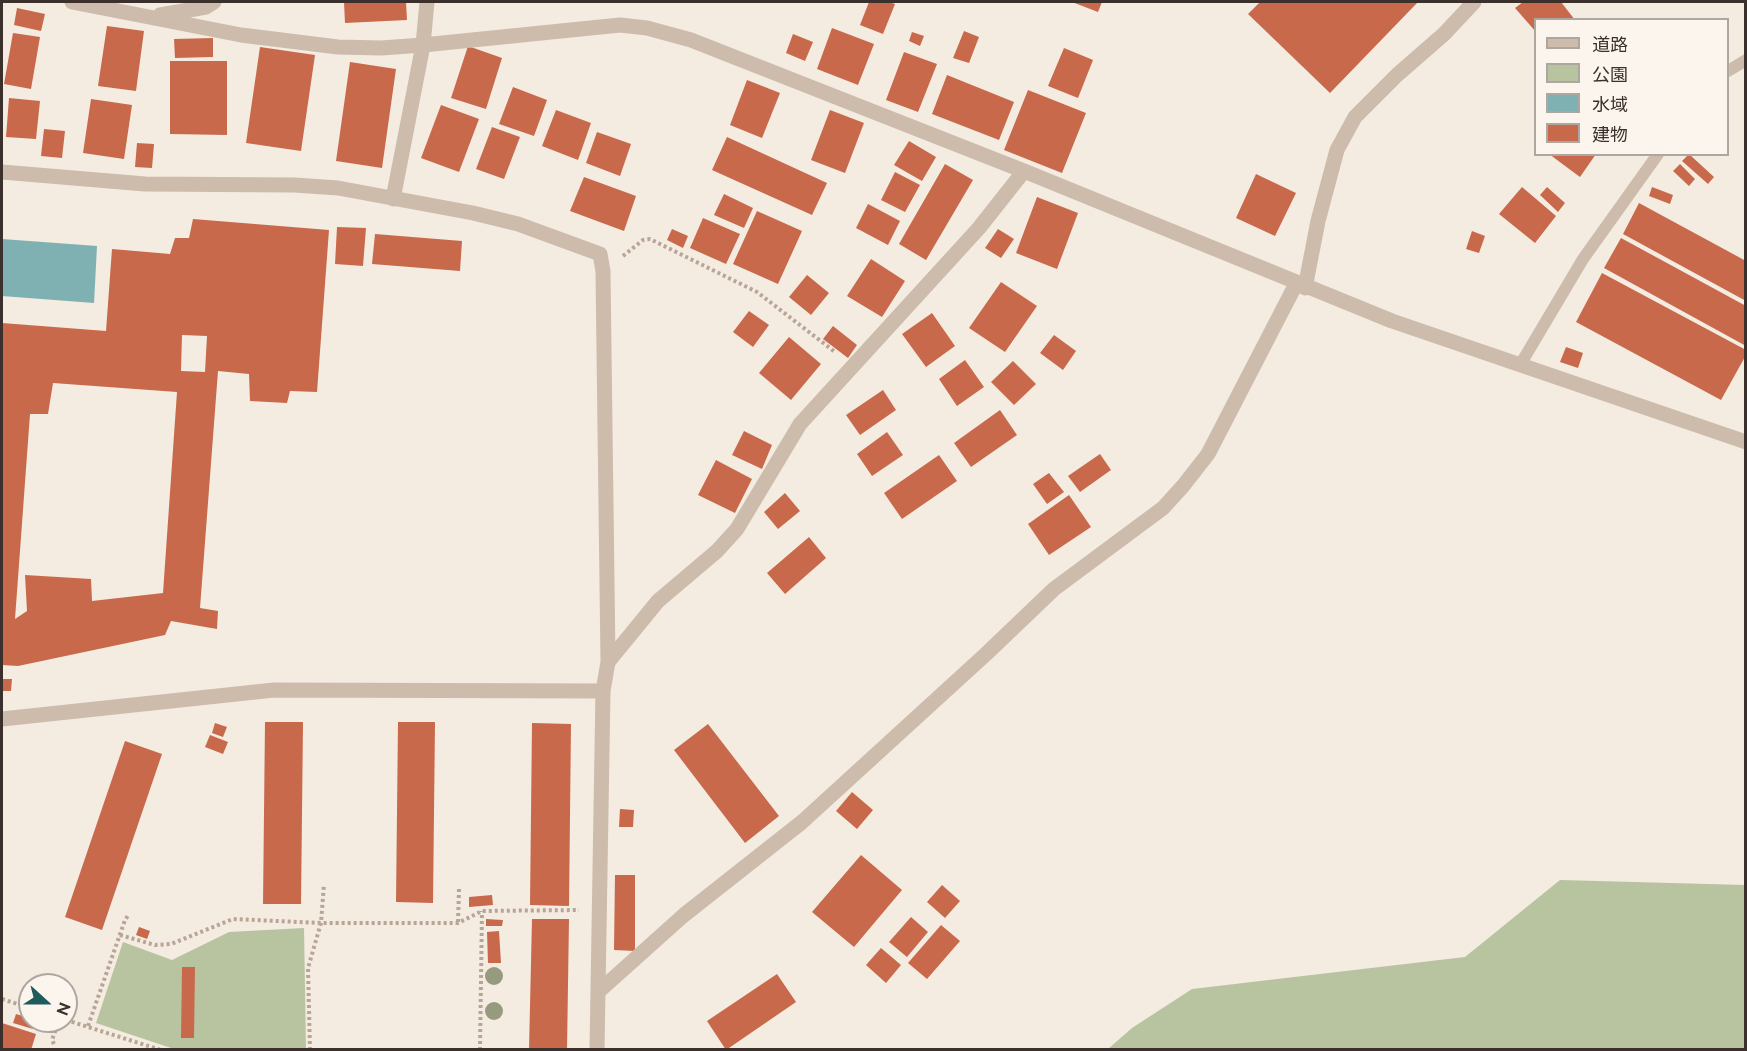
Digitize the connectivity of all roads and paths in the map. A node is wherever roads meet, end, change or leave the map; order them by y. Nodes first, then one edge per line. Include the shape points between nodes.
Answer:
1 (72, 2) edge
2 (214, 2) edge
3 (427, 2) edge
4 (1474, 2) edge
5 (151, 17) junction
6 (423, 45) junction
7 (1746, 60) edge
8 (1729, 70) edge
9 (1657, 156) edge
10 (1024, 171) junction
11 (2, 172) edge
12 (393, 199) junction
13 (603, 271) junction
14 (1301, 286) junction
15 (1520, 365) junction
16 (853, 366) junction
17 (1746, 442) edge
18 (608, 662) junction
19 (603, 691) junction
20 (2, 719) edge
21 (324, 884) dead end
22 (459, 889) dead end
23 (600, 910) junction
24 (482, 911) junction
25 (129, 914) dead end
26 (321, 923) junction
27 (458, 923) junction
28 (120, 935) junction
29 (598, 992) junction
30 (2, 999) edge
31 (18, 1004) edge
32 (78, 1023) edge
33 (88, 1026) junction
34 (55, 1033) edge
35 (54, 1044) dead end
36 (161, 1050) edge
37 (309, 1050) edge
38 (480, 1050) edge
39 (597, 1050) edge

1 - 5 street
2 - 5 street via 206,7
3 - 6 street
4 - 14 street via 1355,117 1337,150
5 - 6 street via 318,45
6 - 10 street via 620,25 648,28 691,40
6 - 12 street
7 - 8 lane
9 - 15 lane via 1583,259
10 - 14 street
10 - 16 street via 979,228
11 - 12 street via 145,184 338,188
12 - 13 street via 518,224 600,254
13 - 16 path via 643,240 650,239 757,292
13 - 18 street
14 - 15 street via 1425,334
14 - 29 street via 1208,454 1163,508 1054,589 802,822 684,915
15 - 17 street
16 - 18 street via 800,424 737,529 658,601
18 - 19 street
19 - 20 street via 274,690
19 - 23 street
21 - 26 path
22 - 27 path
23 - 24 path
23 - 29 street
24 - 27 path
24 - 38 path
25 - 28 path
26 - 27 path
26 - 28 path via 233,919 171,944 155,945
26 - 37 path via 308,968
28 - 33 path
29 - 39 street
30 - 31 path
32 - 33 path
33 - 36 path
34 - 35 path

